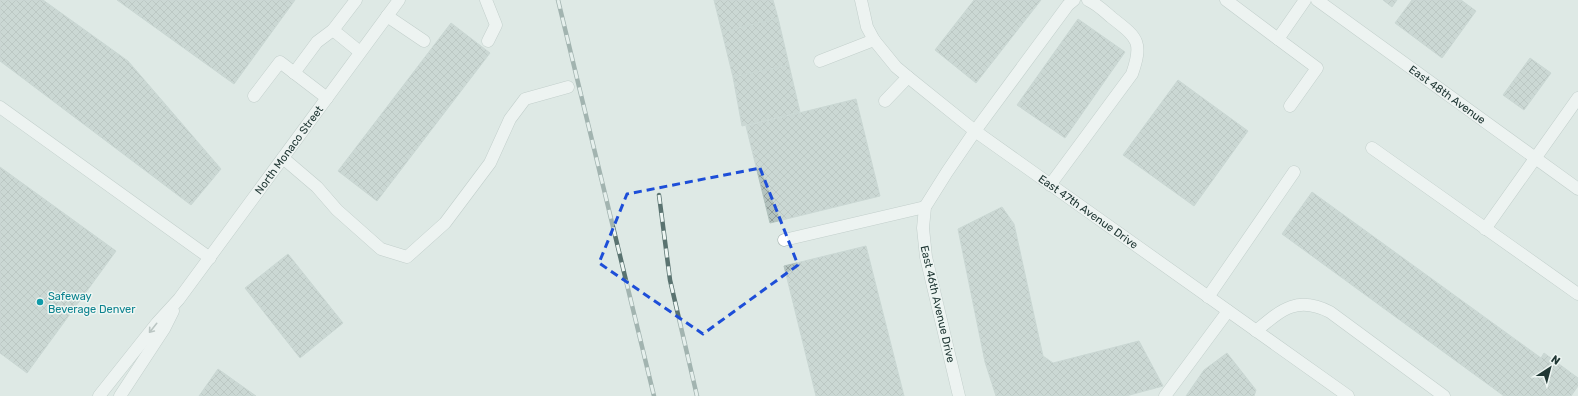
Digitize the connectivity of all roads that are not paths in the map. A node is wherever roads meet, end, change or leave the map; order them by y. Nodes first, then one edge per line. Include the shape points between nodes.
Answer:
1 (356, 0) edge
2 (399, 0) edge
3 (486, 0) edge
4 (861, 0) edge
5 (1074, 0) edge
6 (1088, 0) edge
7 (1226, 0) edge
8 (1305, 0) edge
9 (1317, 0) edge
10 (387, 16) junction
11 (333, 30) junction
12 (1278, 39) junction
13 (424, 40) dead end
14 (874, 40) junction
15 (488, 41) dead end
16 (360, 52) junction
17 (820, 61) dead end
18 (294, 73) junction
19 (908, 77) junction
20 (568, 87) dead end
21 (254, 96) dead end
22 (327, 98) junction
23 (1578, 98) edge
24 (885, 101) dead end
25 (1290, 106) dead end
26 (0, 107) edge
27 (975, 131) junction
28 (1372, 148) dead end
29 (283, 158) junction
30 (1535, 158) junction
31 (1294, 172) dead end
32 (1050, 186) junction
33 (1578, 190) edge
34 (925, 207) junction
35 (1485, 228) junction
36 (784, 240) dead end
37 (210, 258) junction
38 (1578, 294) edge
39 (1208, 297) junction
40 (179, 299) junction
41 (1228, 311) junction
42 (1256, 331) junction
43 (99, 396) edge
44 (120, 396) edge
45 (959, 396) edge
46 (1165, 396) edge
47 (1348, 396) edge
48 (1444, 396) edge

1 - 11 street
2 - 10 street, North Monaco Street
3 - 15 street via 496,25
4 - 14 street, East 47th Avenue Drive via 867,27
5 - 27 street, East 46th Avenue Drive
6 - 32 street via 1134,35 1138,46 1138,58 1132,74
7 - 12 street
8 - 12 street
9 - 30 street, East 48th Avenue
10 - 13 street
10 - 16 street, North Monaco Street
11 - 16 street
11 - 18 street via 317,42
12 - 25 street via 1317,68
14 - 17 street
14 - 19 street, East 47th Avenue Drive via 896,67
16 - 22 street, North Monaco Street
18 - 21 street via 280,62
18 - 22 street
19 - 24 street
19 - 27 street, East 47th Avenue Drive
20 - 29 street via 525,99 510,119 490,163 450,217 407,257 381,249
22 - 29 street, North Monaco Street
23 - 30 street
26 - 37 street
27 - 32 street, East 47th Avenue Drive
27 - 34 street, East 46th Avenue Drive
28 - 35 street
29 - 37 street, North Monaco Street
30 - 33 street, East 48th Avenue
30 - 35 street
31 - 39 street
32 - 39 street, East 47th Avenue Drive
34 - 36 street
34 - 45 street, East 46th Avenue Drive via 923,228 926,257
35 - 38 street
37 - 40 street, North Monaco Street
39 - 41 street, East 47th Avenue Drive
40 -> 43 street, North Monaco Street
40 - 44 street, North Monaco Street via 164,329
41 - 42 street, East 47th Avenue Drive
41 - 46 street
42 - 47 street, East 47th Avenue Drive
42 - 48 street via 1279,312 1293,306 1317,305

